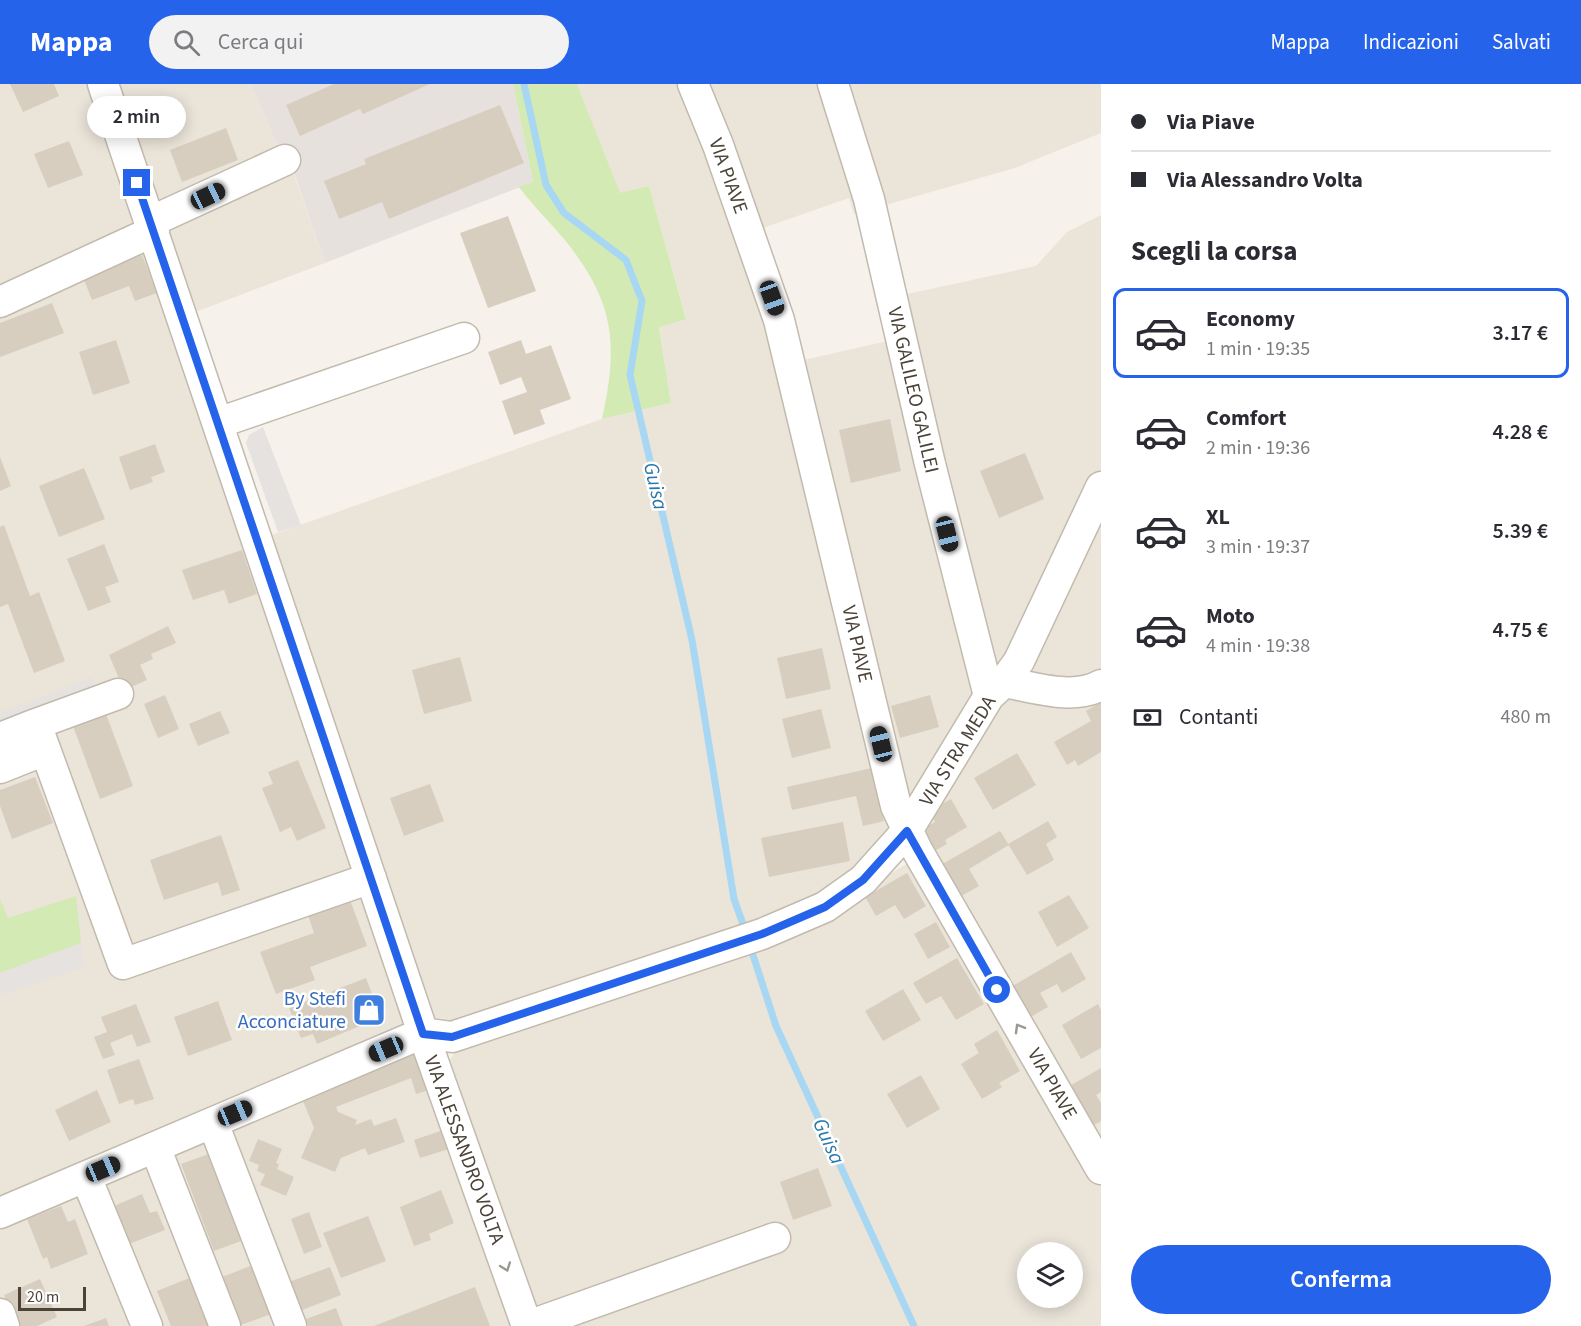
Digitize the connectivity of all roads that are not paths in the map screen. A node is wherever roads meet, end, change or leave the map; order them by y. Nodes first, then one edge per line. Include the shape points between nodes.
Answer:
1 (103, 84) edge
2 (693, 84) edge
3 (833, 84) edge
4 (285, 160) dead end
5 (152, 227) junction
6 (0, 302) edge
7 (464, 338) dead end
8 (218, 423) junction
9 (1101, 487) edge
10 (1101, 685) edge
11 (997, 689) junction
12 (118, 694) dead end
13 (40, 737) junction
14 (0, 738) edge
15 (0, 768) edge
16 (907, 831) junction
17 (371, 879) junction
18 (423, 1034) junction
19 (213, 1123) junction
20 (155, 1147) junction
21 (1101, 1169) edge
22 (86, 1177) junction
23 (0, 1213) edge
24 (775, 1238) dead end
25 (0, 1314) edge
26 (4, 1326) edge
27 (147, 1326) edge
28 (225, 1326) edge
29 (291, 1326) edge
30 (528, 1326) edge

1 - 5 street, VIA ALESSANDRO VOLTA
2 - 16 street, VIA PIAVE via 779,320 896,806
3 - 11 street, VIA GALILEO GALILEI via 869,199 930,464
4 - 5 street
5 - 6 street
5 - 8 street, VIA ALESSANDRO VOLTA
7 - 8 street
8 - 17 street, VIA ALESSANDRO VOLTA
9 - 11 street, VIA STRA MEDA via 1019,661
10 - 11 street, VIA STRA MEDA via 1058,692
11 - 16 street, VIA STRA MEDA
12 - 13 street
13 - 14 street
13 - 15 street
13 - 17 street via 123,964
16 - 18 street, VIA STRA MEDA via 863,880 825,907 762,934 452,1037
21 -> 16 street, VIA PIAVE
17 - 18 street, VIA ALESSANDRO VOLTA
18 - 19 street, VIA STRA MEDA
18 -> 30 street, VIA ALESSANDRO VOLTA
19 - 20 street, VIA STRA MEDA
19 - 29 street
20 - 22 street, VIA STRA MEDA
20 - 28 street
22 - 23 street, VIA STRA MEDA
22 - 27 street
24 - 30 street
25 - 26 street

